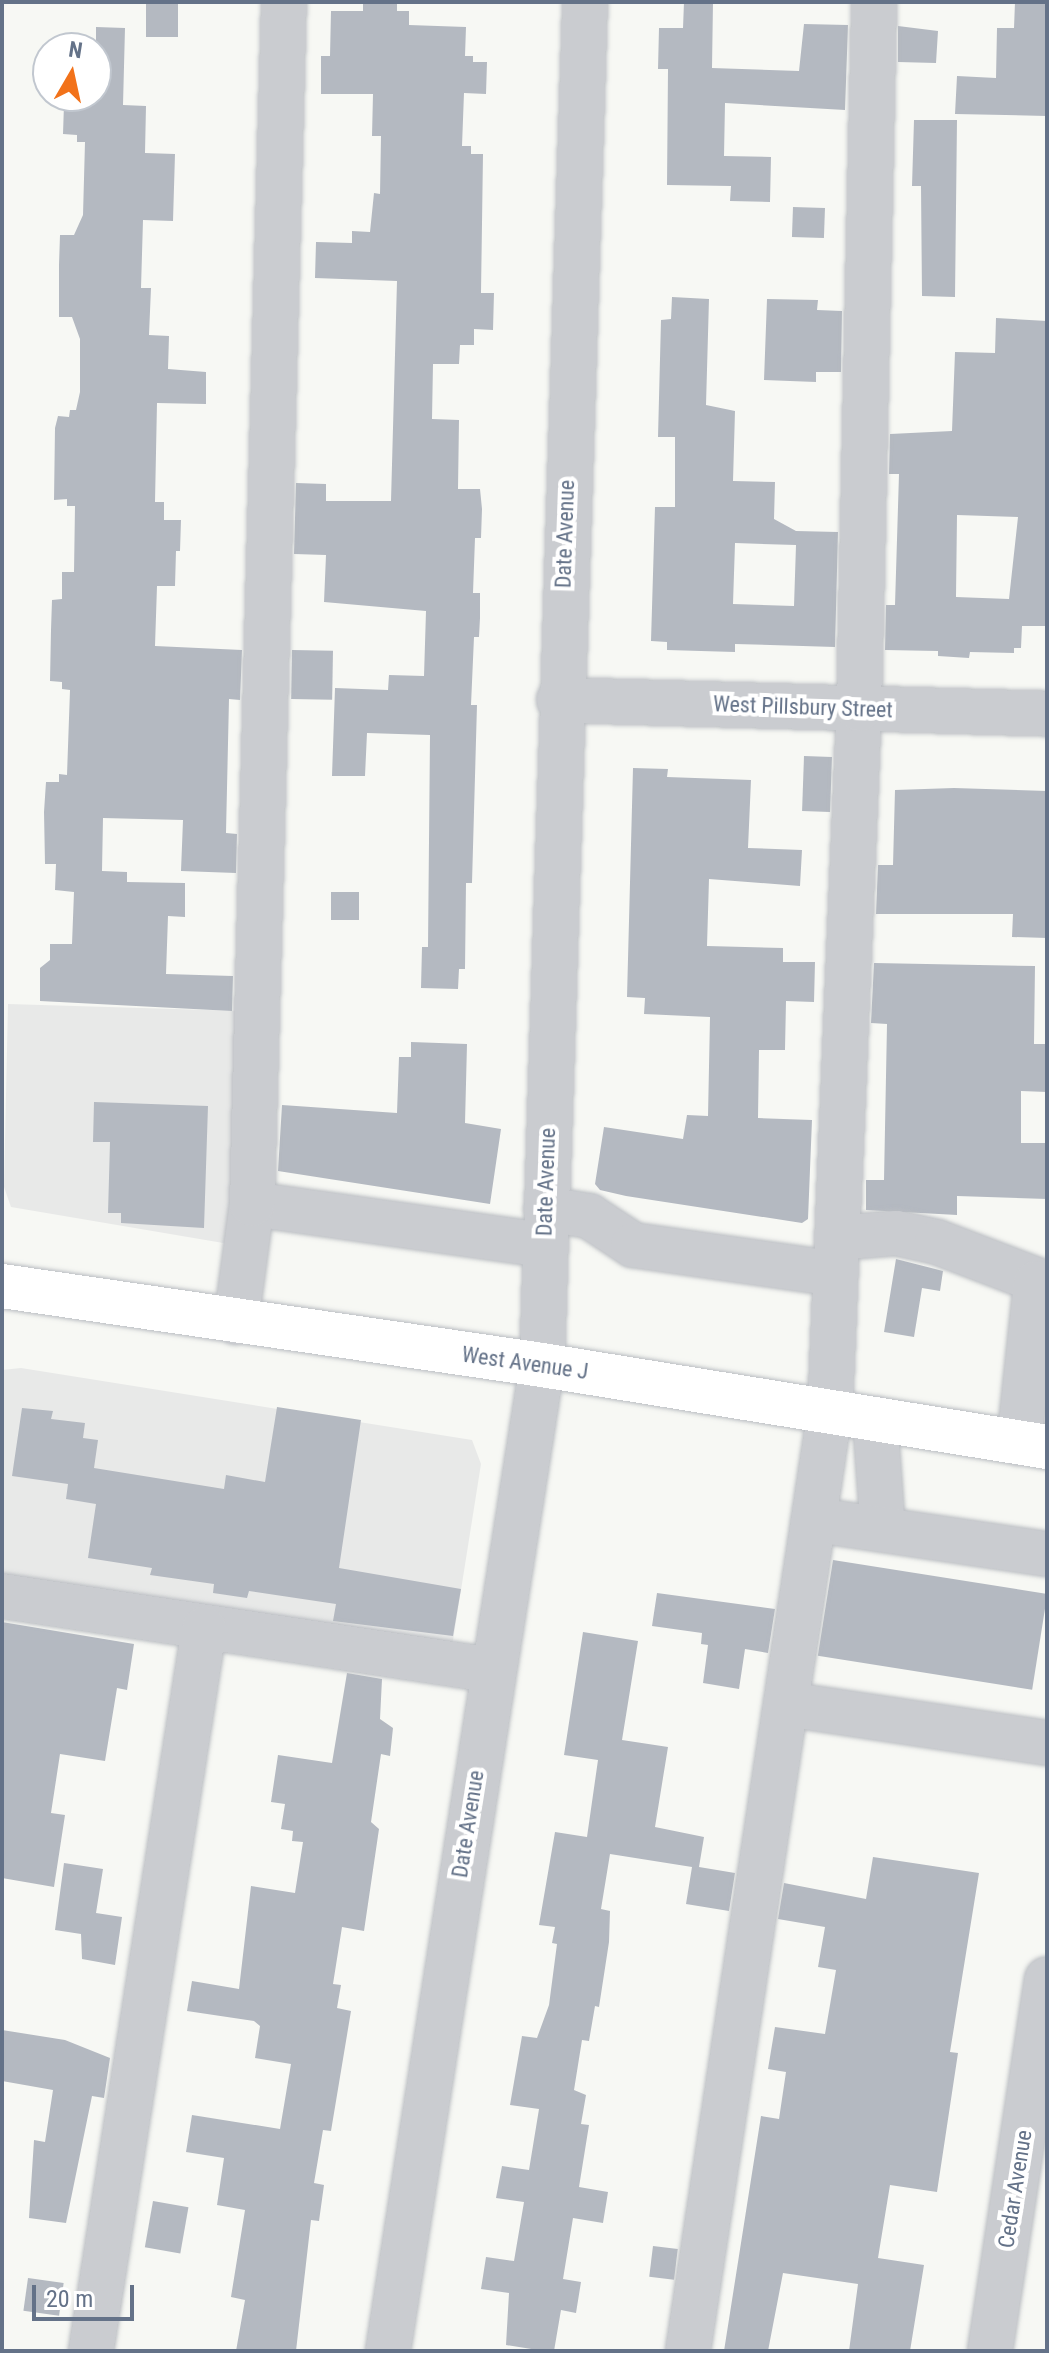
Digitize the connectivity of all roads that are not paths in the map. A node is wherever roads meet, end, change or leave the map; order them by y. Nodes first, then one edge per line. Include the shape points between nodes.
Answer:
1 (284, 2) edge
2 (585, 2) edge
3 (874, 2) edge
4 (559, 700) junction
5 (859, 709) junction
6 (1047, 714) edge
7 (252, 1204) junction
8 (545, 1227) junction
9 (836, 1256) junction
10 (1042, 1284) edge
11 (2, 1286) edge
12 (236, 1322) junction
13 (542, 1365) junction
14 (830, 1411) junction
15 (875, 1419) junction
16 (1033, 1445) edge
17 (816, 1520) junction
18 (883, 1530) junction
19 (1047, 1554) edge
20 (2, 1596) edge
21 (204, 1629) junction
22 (492, 1670) junction
23 (786, 1704) junction
24 (1047, 1743) edge
25 (1047, 1979) edge
26 (91, 2351) edge
27 (388, 2351) edge
28 (688, 2351) edge
29 (990, 2351) edge

1 - 7 street
2 - 4 street, Date Avenue
3 - 5 street
4 - 5 street, West Pillsbury Street
4 - 8 street, Date Avenue
5 - 6 street, West Pillsbury Street
5 - 9 street
7 - 8 street
7 - 12 street
8 - 9 street via 589,1216 633,1245
8 - 13 street, Date Avenue
9 - 10 street via 910,1236
9 - 14 street
10 - 16 street
11 - 12 main road, West Avenue J
12 - 13 main road, West Avenue J
13 - 14 main road, West Avenue J
13 - 22 street, Date Avenue
14 - 15 main road, West Avenue J
14 - 17 street
15 - 16 main road, West Avenue J
15 - 18 street
17 - 18 street
17 - 23 street
18 - 19 street
20 - 21 street
21 - 22 street
21 - 26 street
22 - 27 street, Date Avenue
23 - 24 street
23 - 28 street
25 - 29 street, Cedar Avenue

